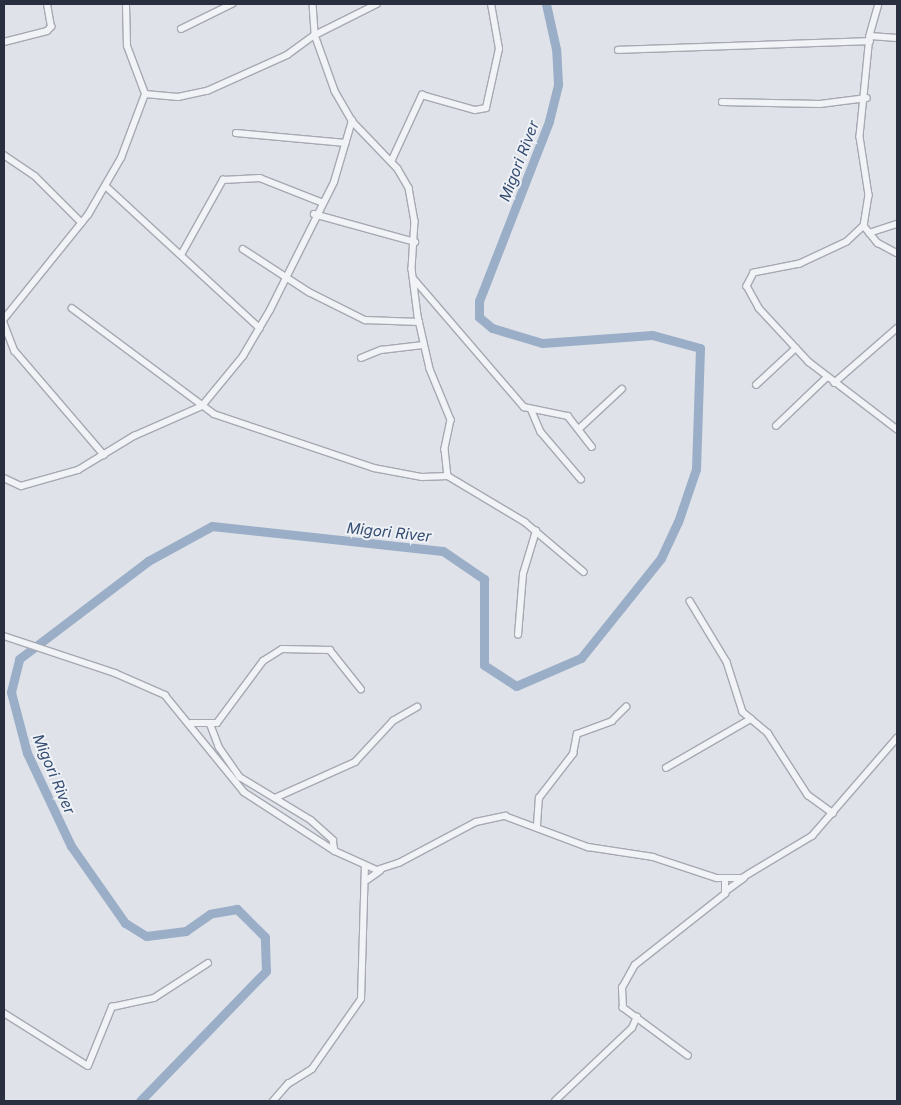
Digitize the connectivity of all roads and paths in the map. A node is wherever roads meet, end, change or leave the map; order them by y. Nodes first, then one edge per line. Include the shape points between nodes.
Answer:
1 (47, 4) edge
2 (126, 4) edge
3 (232, 4) edge
4 (313, 4) edge
5 (376, 4) edge
6 (491, 4) edge
7 (879, 4) edge
8 (180, 29) dead end
9 (315, 35) junction
10 (870, 38) junction
11 (897, 38) edge
12 (4, 42) edge
13 (618, 50) dead end
14 (145, 94) junction
15 (868, 98) junction
16 (722, 102) dead end
17 (352, 121) junction
18 (236, 133) dead end
19 (346, 143) junction
20 (4, 155) edge
21 (391, 162) junction
22 (107, 187) junction
23 (321, 202) junction
24 (314, 214) junction
25 (82, 223) junction
26 (897, 224) edge
27 (864, 226) junction
28 (869, 233) junction
29 (415, 242) junction
30 (243, 249) dead end
31 (897, 253) edge
32 (181, 255) junction
33 (286, 276) junction
34 (414, 279) junction
35 (72, 308) dead end
36 (4, 318) edge
37 (419, 322) junction
38 (4, 323) edge
39 (260, 328) junction
40 (897, 328) edge
41 (424, 345) junction
42 (796, 348) junction
43 (361, 358) dead end
44 (826, 378) junction
45 (834, 383) junction
46 (756, 385) dead end
47 (622, 389) dead end
48 (202, 406) junction
49 (532, 411) junction
50 (776, 426) dead end
51 (580, 428) junction
52 (897, 429) edge
53 (592, 447) dead end
54 (104, 455) junction
55 (448, 476) junction
56 (4, 478) edge
57 (581, 479) dead end
58 (536, 531) junction
59 (584, 572) dead end
60 (690, 601) dead end
61 (518, 635) dead end
62 (4, 636) edge
63 (360, 689) dead end
64 (417, 707) dead end
65 (626, 707) dead end
66 (751, 719) junction
67 (191, 723) junction
68 (210, 723) junction
69 (897, 738) edge
70 (666, 768) dead end
71 (275, 798) junction
72 (833, 813) junction
73 (537, 825) junction
74 (334, 851) junction
75 (366, 867) junction
76 (380, 870) junction
77 (744, 878) junction
78 (725, 879) junction
79 (367, 880) junction
80 (726, 891) junction
81 (208, 963) dead end
82 (4, 1013) edge
83 (637, 1017) junction
84 (688, 1056) dead end
85 (273, 1101) edge
86 (555, 1101) edge

1 - 12 street via 51,27 47,31
2 - 14 street via 127,46
3 - 8 street
4 - 9 street
5 - 9 street
6 - 21 street via 499,49 486,108 475,110 422,95
7 - 10 street
9 - 14 street via 287,55 207,91 178,97
9 - 17 street via 335,91
10 - 11 street
10 - 13 street
10 - 15 street
14 - 22 street
15 - 16 street via 820,104
15 - 27 street via 860,138 868,194
17 - 19 street
17 - 21 street
18 - 19 street
19 - 23 street via 334,182
20 - 25 street via 35,176
21 - 29 street via 409,188
22 - 25 street
22 - 32 street
23 - 24 street
23 - 32 street via 260,178 223,180
24 - 29 street
24 - 33 street
25 - 36 street
26 - 28 street
27 - 28 street
27 - 42 street via 847,242 800,264 749,277 750,295
28 - 31 street
29 - 34 street
30 - 33 street via 255,261
32 - 39 street
33 - 37 street via 365,320
33 - 39 street
34 - 37 street
34 - 49 street
35 - 48 street
37 - 41 street
38 - 54 street via 15,351
39 - 48 street
40 - 45 street
41 - 43 street via 381,350
41 - 55 street via 450,415 445,449
42 - 44 street
42 - 46 street
44 - 45 street
44 - 50 street
45 - 52 street
47 - 51 street
48 - 54 street via 134,436
48 - 55 street via 240,424 374,468 422,477
49 - 51 street via 560,412
49 - 57 street via 541,432
51 - 53 street
54 - 56 street via 86,467 27,485
55 - 58 street
58 - 59 street
58 - 61 street via 523,574
60 - 66 street via 727,662 740,706
62 - 67 street via 152,688
63 - 68 street via 330,650 282,649 263,661 240,697 217,723
64 - 71 street via 393,721 355,762
65 - 73 street via 612,721 577,734 573,754 539,798
66 - 70 street
66 - 72 street via 768,733 808,795
67 - 68 street
67 - 74 street via 219,767 244,792
68 - 71 street via 234,770
69 - 72 street
71 - 74 street via 325,832
72 - 77 street via 807,839
73 - 76 street via 514,816 487,818
73 - 78 street via 588,848 653,857
74 - 75 street
75 - 76 street
75 - 79 street
76 - 79 street
77 - 78 street
77 - 80 street
78 - 80 street
79 - 85 street via 361,1000 312,1069 288,1084
80 - 83 street via 628,972 621,1004
81 - 82 street via 154,998 112,1006 88,1066
83 - 84 street
83 - 86 street via 632,1028

